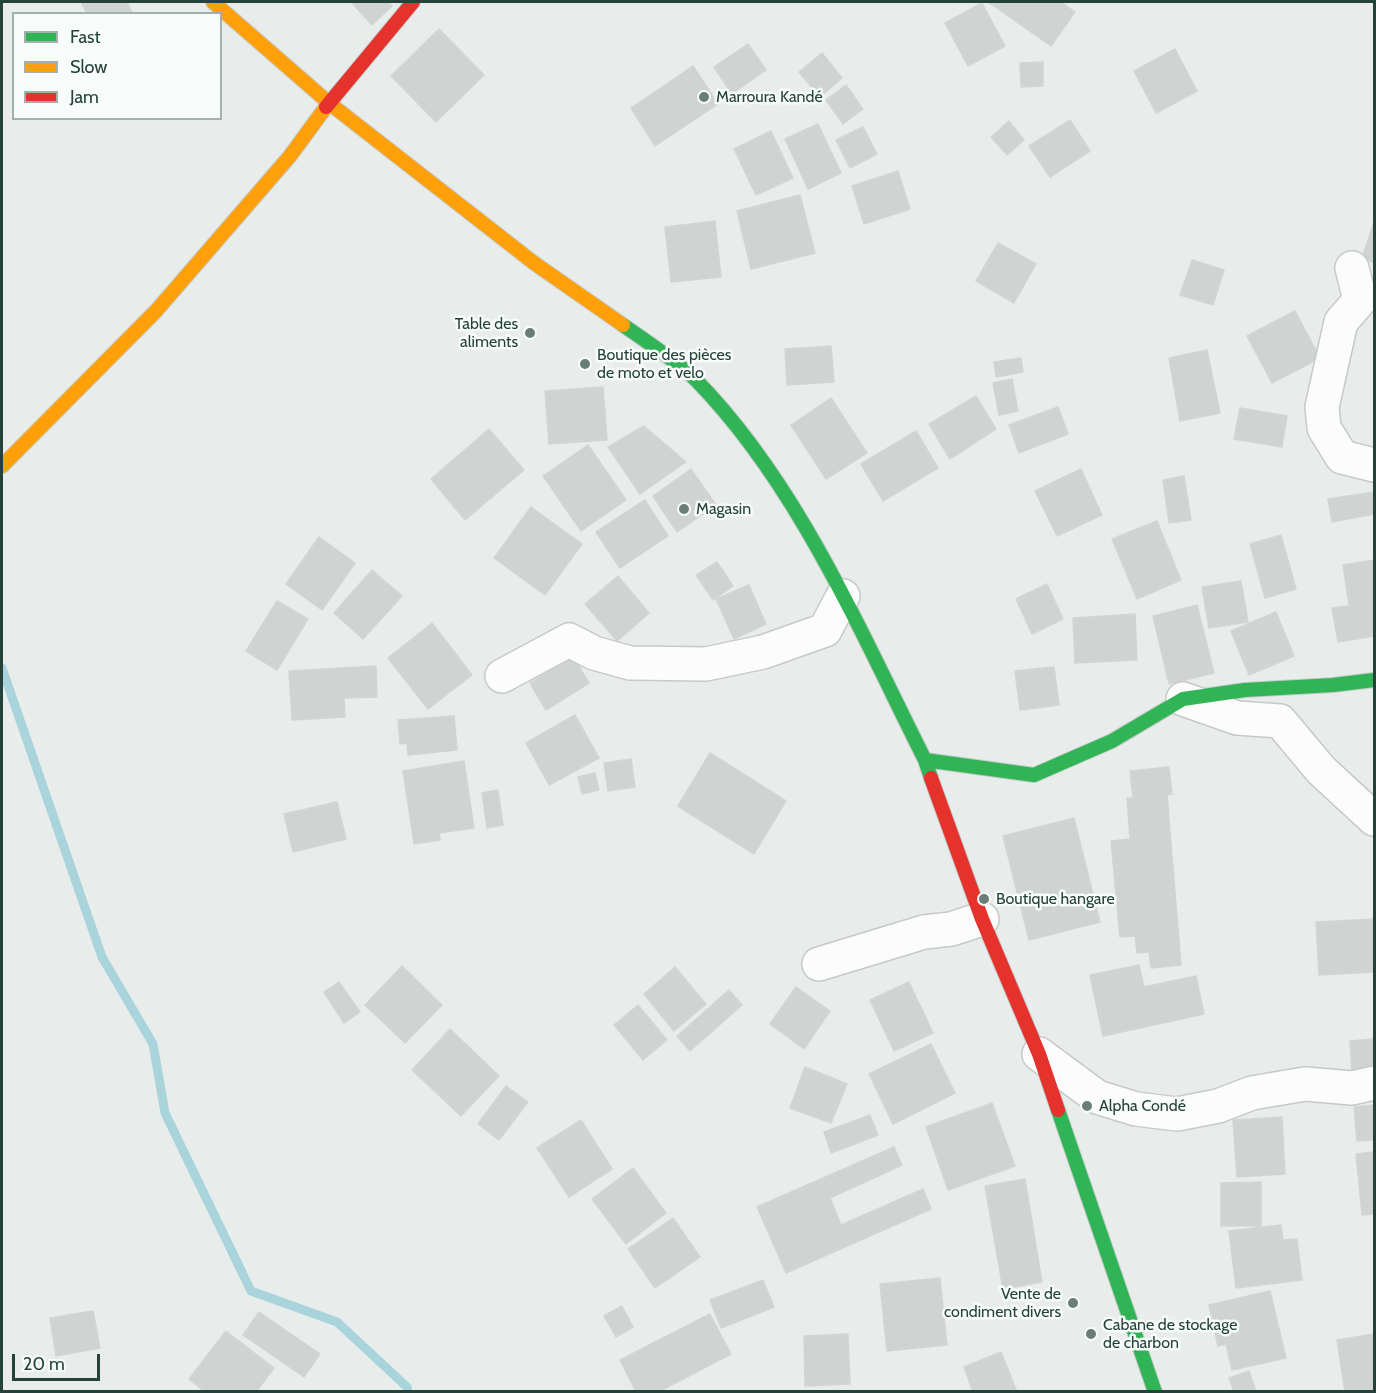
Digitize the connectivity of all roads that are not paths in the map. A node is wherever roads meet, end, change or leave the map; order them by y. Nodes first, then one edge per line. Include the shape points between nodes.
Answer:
1 (213, 2) edge
2 (413, 2) edge
3 (329, 103) junction
4 (1352, 267) dead end
5 (1374, 465) edge
6 (2, 466) edge
7 (843, 596) junction
8 (502, 676) dead end
9 (1374, 680) edge
10 (1183, 699) junction
11 (925, 760) junction
12 (1374, 819) edge
13 (982, 920) junction
14 (819, 964) dead end
15 (1039, 1054) junction
16 (1374, 1083) edge
17 (1155, 1392) edge

1 - 3 main road
2 - 3 main road
3 - 6 main road via 290,156 156,311
3 - 7 main road via 534,263 694,378 741,431 786,496
4 - 5 street via 1360,300 1341,322 1322,407 1324,429 1342,457
7 - 8 street via 825,630 763,652 706,664 630,663 594,653 569,640
7 - 11 main road
9 - 10 main road
10 - 11 main road via 1112,741 1034,775
10 - 12 street via 1238,718 1280,721 1321,771
11 - 13 main road
13 - 14 street via 924,932
13 - 15 main road
15 - 16 street via 1097,1097 1136,1109 1177,1114 1218,1106 1252,1093 1305,1084 1353,1088
15 - 17 main road

